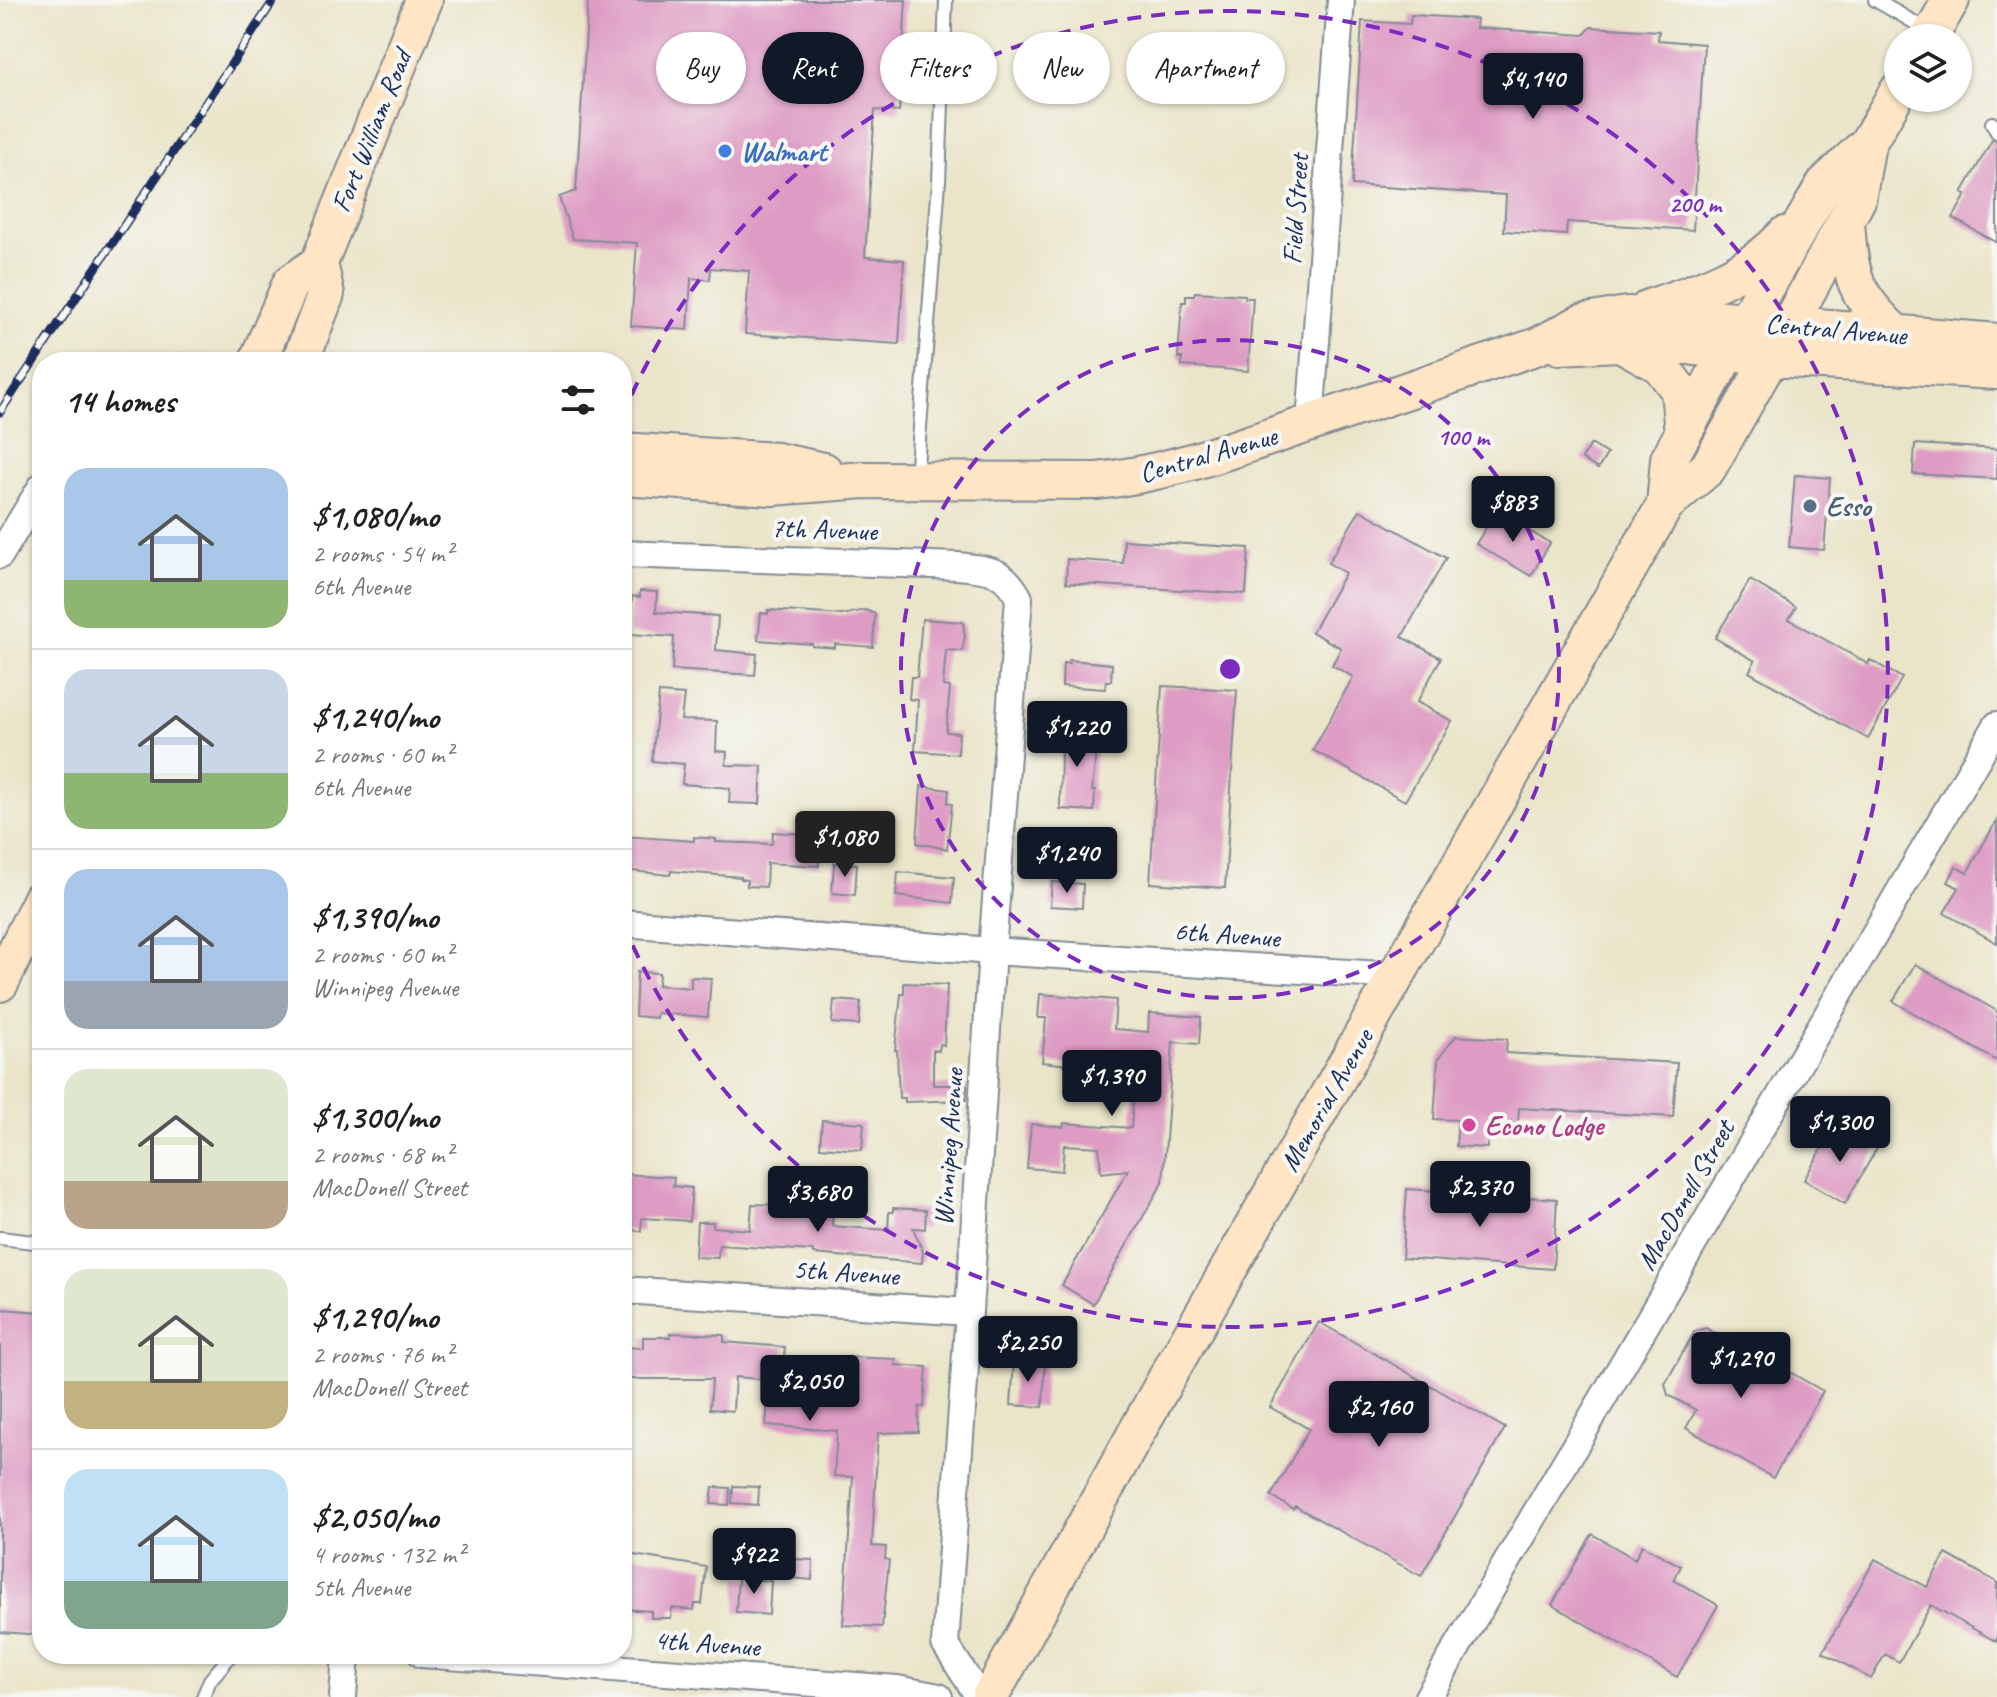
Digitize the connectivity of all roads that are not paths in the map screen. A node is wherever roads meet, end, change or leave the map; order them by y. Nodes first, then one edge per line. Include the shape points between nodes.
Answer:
1 (424, 0) edge
2 (946, 0) edge
3 (1341, 0) edge
4 (1875, 0) edge
5 (1951, 0) edge
6 (1912, 24) edge
7 (1938, 24) edge
8 (1886, 112) edge
9 (1867, 144) junction
10 (1811, 208) junction
11 (1846, 220) junction
12 (319, 263) junction
13 (1746, 321) junction
14 (1789, 325) junction
15 (1623, 329) junction
16 (1898, 335) junction
17 (1997, 342) edge
18 (261, 352) edge
19 (304, 352) edge
20 (1727, 353) junction
21 (1770, 358) junction
22 (1997, 371) edge
23 (1310, 423) junction
24 (1683, 434) junction
25 (632, 452) edge
26 (632, 478) edge
27 (865, 480) junction
28 (916, 482) junction
29 (32, 502) edge
30 (1665, 505) junction
31 (32, 517) edge
32 (17, 527) junction
33 (632, 554) edge
34 (0, 555) edge
35 (1015, 591) joint
36 (1997, 725) edge
37 (32, 918) edge
38 (632, 924) edge
39 (992, 951) junction
40 (1398, 976) junction
41 (0, 983) edge
42 (0, 1238) edge
43 (32, 1242) edge
44 (632, 1291) edge
45 (969, 1312) junction
46 (224, 1664) edge
47 (345, 1664) edge
48 (558, 1664) edge
49 (203, 1697) edge
50 (343, 1697) edge
51 (939, 1697) edge
52 (979, 1697) edge
53 (990, 1697) edge
54 (1428, 1697) edge

1 - 12 main road, Fort William Road
2 - 28 lane via 939,182
3 - 23 street, Field Street
4 - 6 lane
5 - 7 main road
8 - 9 main road, Memorial Avenue
9 - 10 main road, Memorial Avenue via 1825,184
9 - 11 main road, Memorial Avenue via 1857,200
10 - 13 main road, Memorial Avenue
10 - 15 main road via 1772,250 1743,270
11 - 14 main road, Memorial Avenue
11 - 16 main road via 1856,285 1874,314
12 - 18 main road, Fort William Road via 291,283
12 - 19 main road, Fort William Road via 326,294
13 - 14 main road, Central Avenue
13 - 15 main road, Central Avenue
13 - 20 main road, Memorial Avenue
14 - 16 main road, Central Avenue
14 - 21 main road, Memorial Avenue
15 - 20 main road, Central Avenue
15 - 23 main road, Central Avenue via 1584,346 1538,346
15 - 24 main road via 1679,390
16 - 17 main road, Central Avenue
20 - 21 main road, Central Avenue
20 - 24 main road, Memorial Avenue
21 - 22 main road, Central Avenue
21 - 30 main road, Memorial Avenue via 1708,468
23 - 28 main road, Central Avenue via 1134,477
24 - 30 main road, Memorial Avenue via 1669,459
25 - 27 main road, Central Avenue via 777,461
26 - 27 main road, Central Avenue via 772,487
27 - 28 main road, Central Avenue
29 - 32 street
30 - 40 main road, Memorial Avenue
31 - 32 street
32 - 34 street
33 - 35 street, 7th Avenue via 958,566 990,571 1010,581
35 - 39 street, Winnipeg Avenue via 1019,598
36 - 54 street, MacDonell Street
37 - 41 main road
38 - 39 street, 6th Avenue
39 - 40 street, 6th Avenue
39 - 45 street, Winnipeg Avenue
40 - 53 main road, Memorial Avenue
42 - 43 lane
44 - 45 street, 5th Avenue
45 - 52 street, Winnipeg Avenue via 945,1644
46 - 49 lane
47 - 50 street
48 - 51 street, 4th Avenue via 897,1689

